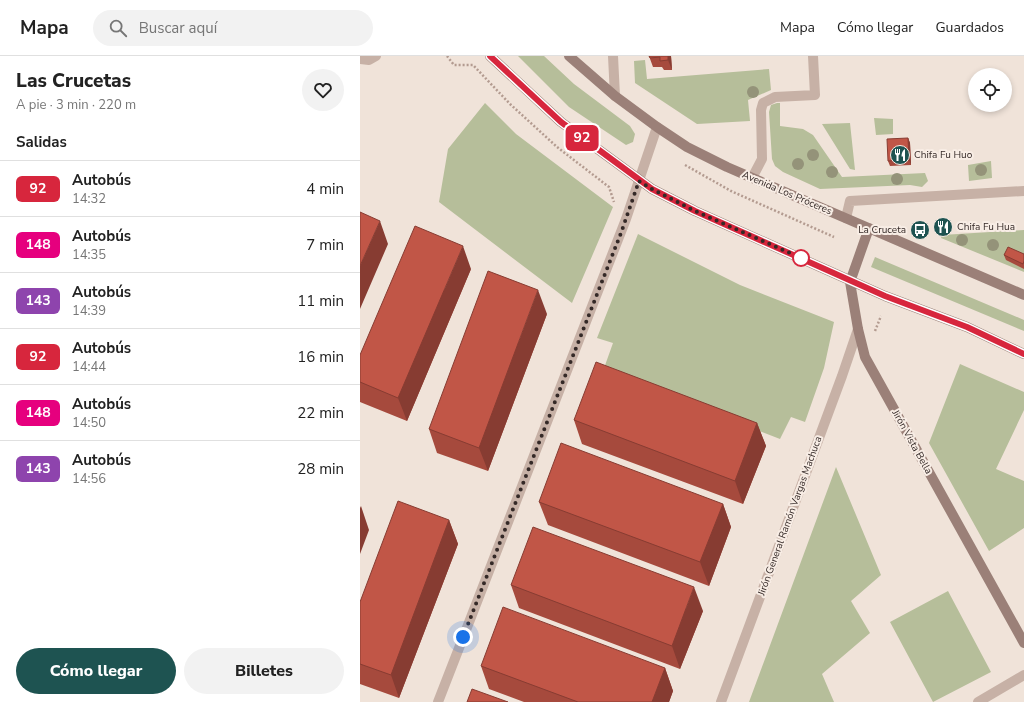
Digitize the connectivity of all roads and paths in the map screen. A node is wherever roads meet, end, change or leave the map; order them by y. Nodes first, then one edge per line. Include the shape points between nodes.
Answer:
1 (376, 56) edge
2 (447, 56) edge
3 (490, 56) edge
4 (569, 56) edge
5 (614, 56) edge
6 (813, 56) edge
7 (360, 59) edge
8 (615, 96) junction
9 (657, 127) junction
10 (680, 162) dead end
11 (752, 178) junction
12 (639, 181) junction
13 (1024, 191) edge
14 (616, 208) dead end
15 (846, 218) junction
16 (869, 228) junction
17 (834, 237) dead end
18 (850, 280) junction
19 (1024, 296) edge
20 (881, 316) dead end
21 (858, 329) junction
22 (873, 335) dead end
23 (1024, 354) edge
24 (1024, 643) edge
25 (1024, 675) edge
26 (438, 702) edge
27 (721, 702) edge
28 (978, 702) edge

1 - 7 street via 369,60
2 - 14 path via 454,65 473,65 510,104 557,147 609,187
3 - 12 main road via 561,122
4 - 8 main road, Avenida Los Próceres
5 - 8 street
6 - 11 street via 815,95 775,97 763,103 762,159
8 - 9 main road, Avenida Los Próceres
9 - 11 main road, Avenida Los Próceres via 687,147
9 - 12 street
10 - 17 path via 731,191
11 - 15 main road, Avenida Los Próceres
12 - 18 main road via 695,211
12 - 26 street via 624,226
13 - 15 street via 850,201
15 - 16 main road, Avenida Los Próceres
16 - 18 main road, Jirón Vista Bella
16 - 19 main road, Avenida Los Próceres
18 - 21 main road, Jirón Vista Bella
18 - 23 main road via 967,327
20 - 22 path
21 - 24 main road, Jirón Vista Bella via 866,357
21 - 27 street, Jirón General Ramón Vargas Machuca
25 - 28 street

